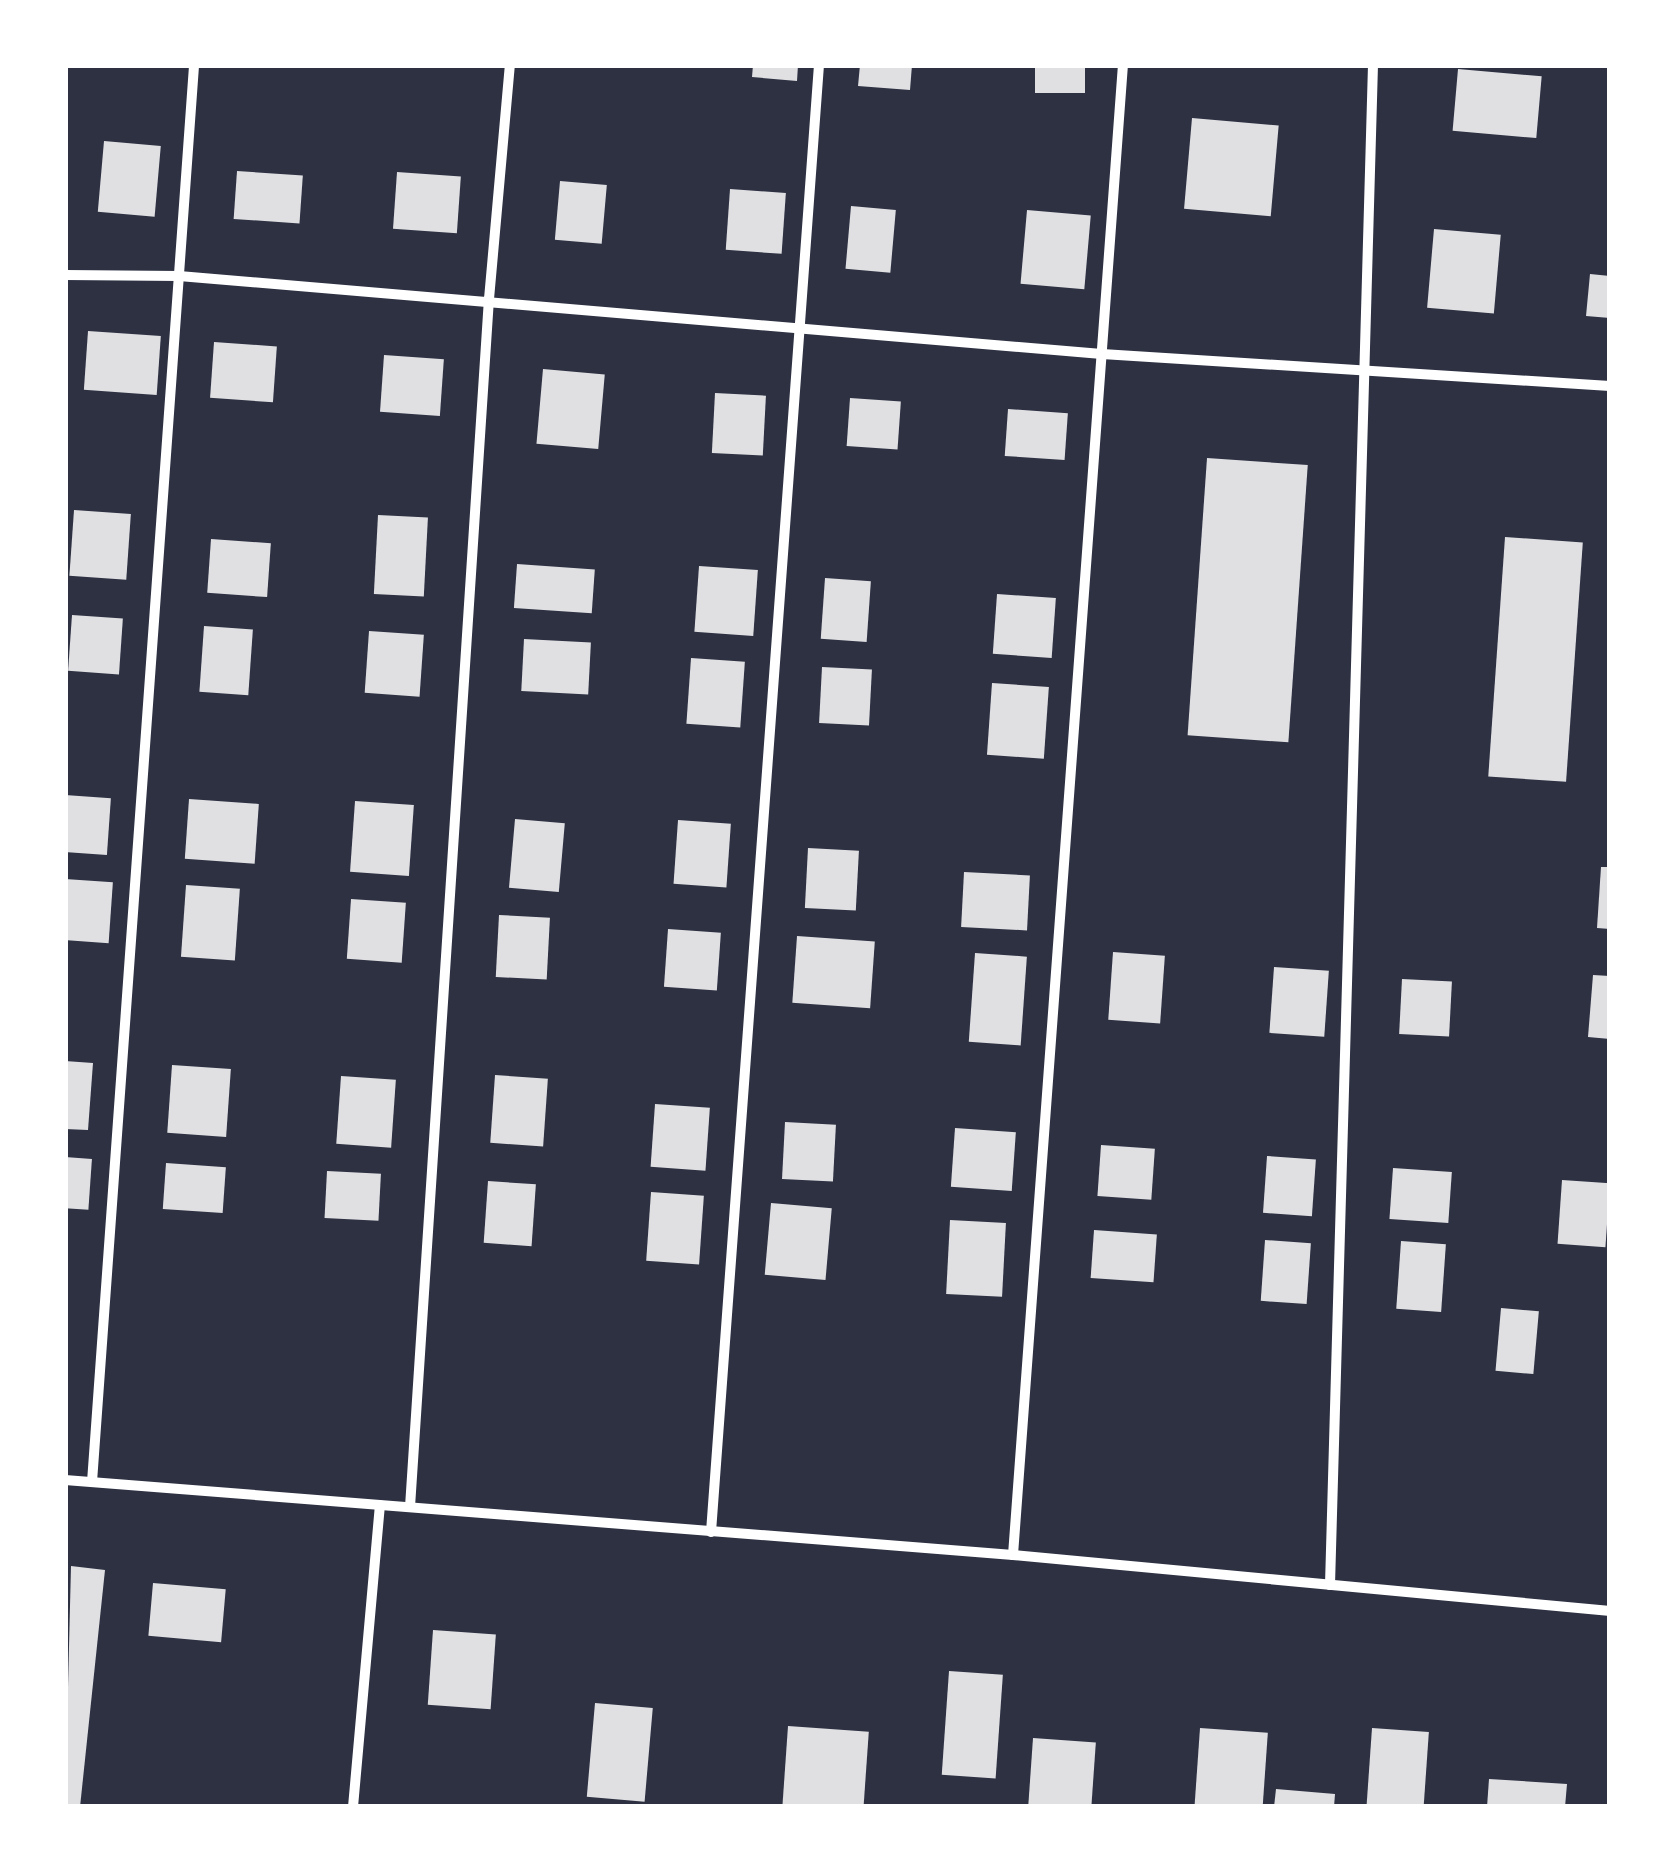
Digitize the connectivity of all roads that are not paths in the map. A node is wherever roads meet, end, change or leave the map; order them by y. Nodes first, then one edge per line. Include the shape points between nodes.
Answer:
1 (194, 65) edge
2 (510, 65) edge
3 (819, 65) edge
4 (1123, 65) edge
5 (1373, 65) edge
6 (65, 275) edge
7 (179, 276) junction
8 (488, 299) junction
9 (798, 327) junction
10 (1102, 354) junction
11 (1359, 370) junction
12 (1610, 386) edge
13 (65, 1480) edge
14 (92, 1482) junction
15 (380, 1505) junction
16 (410, 1508) junction
17 (711, 1532) junction
18 (1013, 1554) junction
19 (1330, 1585) junction
20 (1610, 1611) edge
21 (353, 1807) edge

1 - 7 street
2 - 8 street
3 - 9 street
4 - 10 street
5 - 11 street
6 - 7 street
7 - 8 street
7 - 14 street
8 - 9 street
8 - 16 street
9 - 10 street
9 - 17 street
10 - 11 street
10 - 18 street
11 - 12 street
11 - 19 street
13 - 14 street
14 - 15 street
15 - 16 street
15 - 21 street
16 - 17 street
17 - 18 street
18 - 19 street
19 - 20 street

